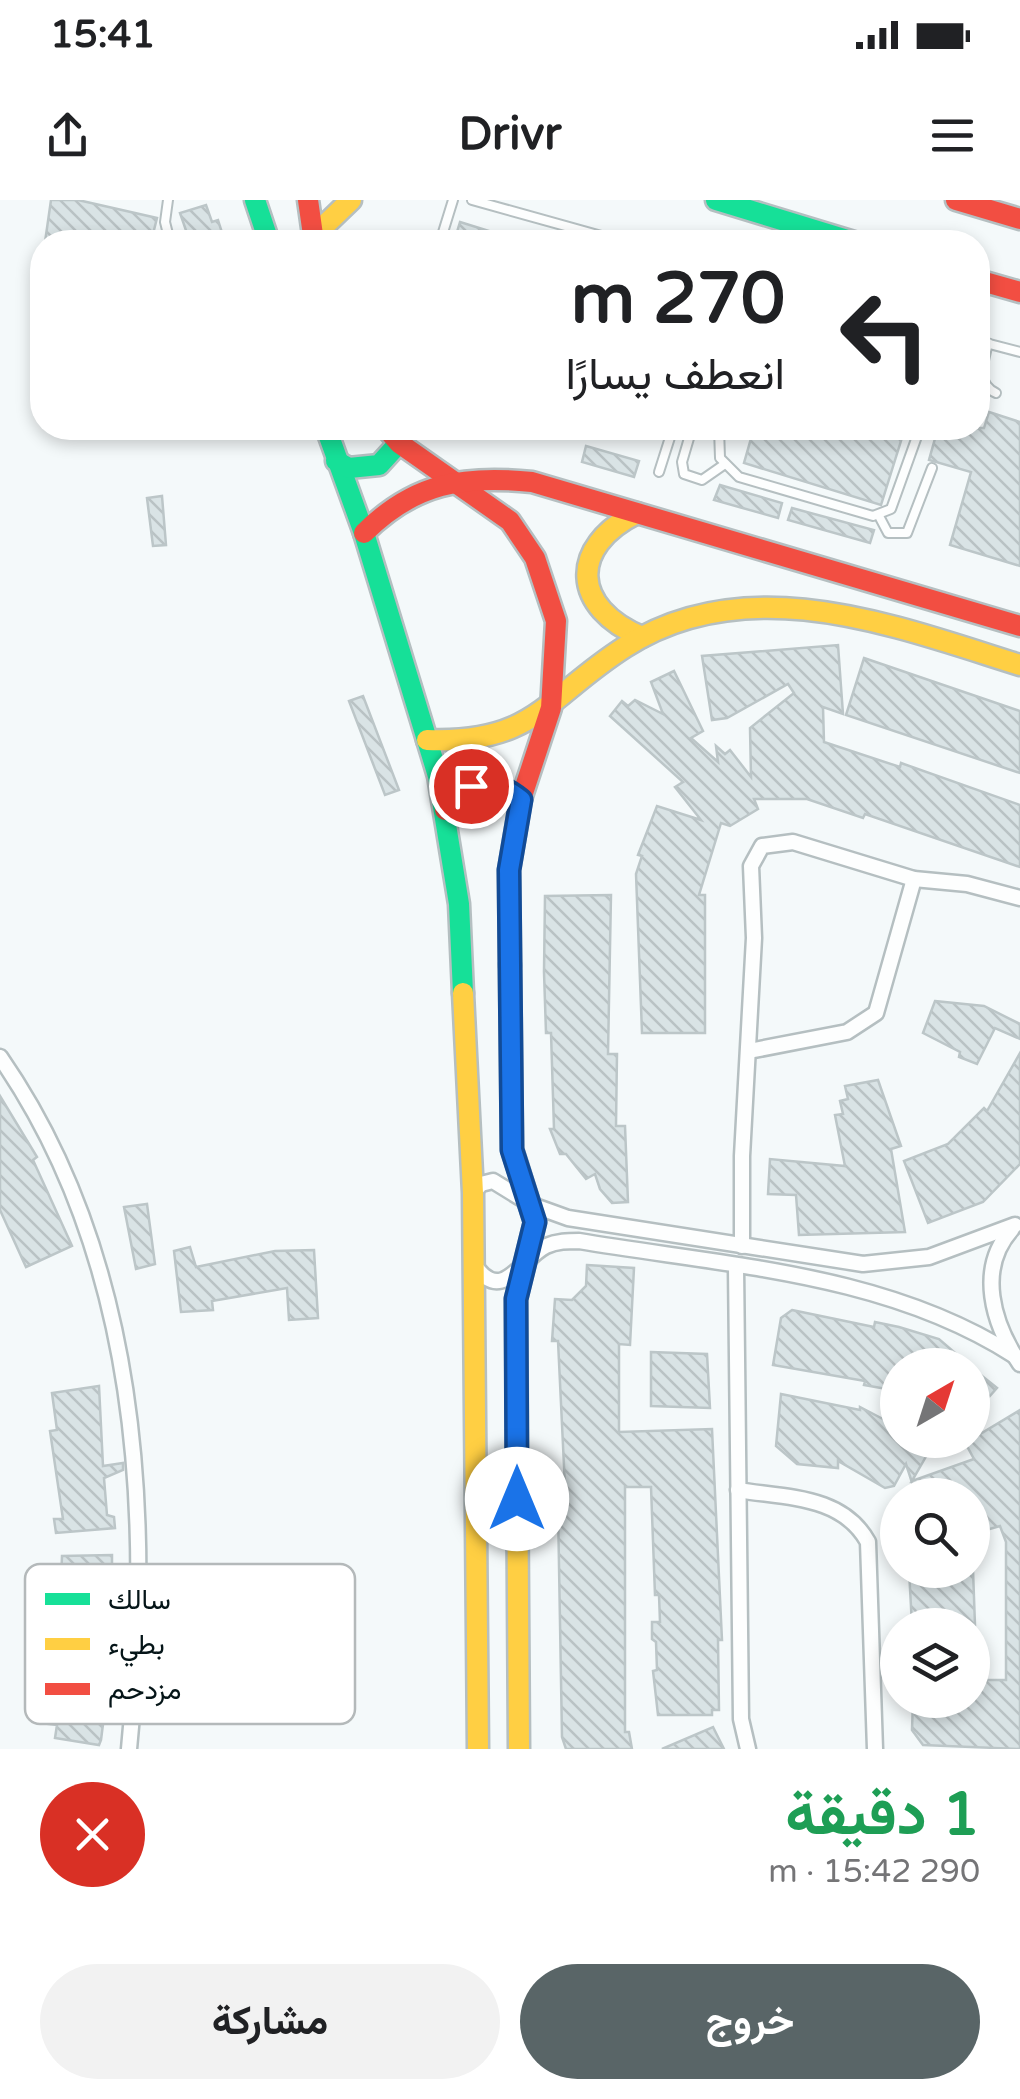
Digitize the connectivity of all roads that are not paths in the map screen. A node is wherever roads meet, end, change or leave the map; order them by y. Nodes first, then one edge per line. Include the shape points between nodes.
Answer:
1 (168, 200) edge
2 (255, 200) edge
3 (308, 200) edge
4 (351, 200) edge
5 (454, 200) edge
6 (472, 200) edge
7 (716, 200) edge
8 (956, 200) edge
9 (1020, 219) edge
10 (166, 230) edge
11 (265, 230) edge
12 (314, 230) edge
13 (324, 230) edge
14 (444, 230) edge
15 (567, 230) edge
16 (815, 230) edge
17 (990, 283) edge
18 (1020, 292) edge
19 (990, 344) edge
20 (1020, 352) edge
21 (990, 390) edge
22 (996, 393) dead end
23 (330, 440) edge
24 (392, 440) edge
25 (399, 440) edge
26 (668, 440) edge
27 (688, 440) edge
28 (718, 440) edge
29 (916, 440) edge
30 (336, 461) junction
31 (725, 464) junction
32 (932, 468) dead end
33 (659, 472) dead end
34 (450, 478) junction
35 (637, 514) junction
36 (879, 516) junction
37 (364, 533) junction
38 (1020, 626) edge
39 (642, 637) junction
40 (1020, 665) edge
41 (551, 708) junction
42 (427, 740) junction
43 (521, 800) junction
44 (445, 810) junction
45 (914, 879) junction
46 (1020, 898) edge
47 (749, 1051) junction
48 (0, 1057) edge
49 (473, 1193) junction
50 (532, 1204) junction
51 (1018, 1224) edge
52 (742, 1246) junction
53 (472, 1258) junction
54 (736, 1267) junction
55 (522, 1268) junction
56 (1017, 1360) edge
57 (738, 1490) junction
58 (137, 1564) edge
59 (131, 1724) edge
60 (129, 1749) edge
61 (478, 1749) edge
62 (519, 1749) edge
63 (748, 1749) edge
64 (875, 1749) edge

1 - 10 lane
2 - 11 main road
3 - 12 main road
4 - 13 main road
5 - 14 lane
6 - 15 lane
7 - 16 main road
8 - 9 main road
17 - 18 main road
19 - 20 lane
21 - 22 lane
23 - 30 main road
24 - 30 main road via 391,456 364,469
25 - 34 main road
26 - 33 lane
27 - 31 lane via 684,474 702,480
28 - 31 lane
29 - 36 lane via 894,504
30 - 37 main road
31 - 36 lane via 750,482
32 - 36 lane via 907,532 888,533
34 - 35 main road via 532,482
34 - 37 main road via 393,504
34 - 41 main road via 510,521 544,578 558,643
35 - 38 main road
35 - 39 main road via 598,539 587,585 612,625
37 - 42 main road
39 - 40 main road via 742,606 788,604 834,610
39 - 41 main road
41 - 42 main road via 493,739
41 - 43 main road
42 - 44 main road
43 - 44 main road via 489,783 455,795
43 - 50 main road via 509,870 512,1150
44 - 49 main road via 459,904
45 - 46 street
45 - 47 street via 876,1014 847,1032
45 - 47 street via 793,842 762,846 751,866
47 - 52 street
48 - 58 street via 74,1186 104,1279 129,1425
49 - 50 street via 493,1181
49 - 53 main road
50 - 52 street via 568,1218
50 - 55 main road via 534,1230
51 - 52 street via 947,1252 885,1263
51 - 56 street via 998,1247 990,1272 997,1315
53 - 55 street via 494,1280
53 - 61 main road
54 - 55 street via 568,1241 537,1252
54 - 56 street via 902,1300 960,1324
54 - 57 street
55 - 62 main road via 516,1299
57 - 63 street via 741,1719
57 - 64 street via 844,1511 859,1524 868,1542
59 - 60 street

